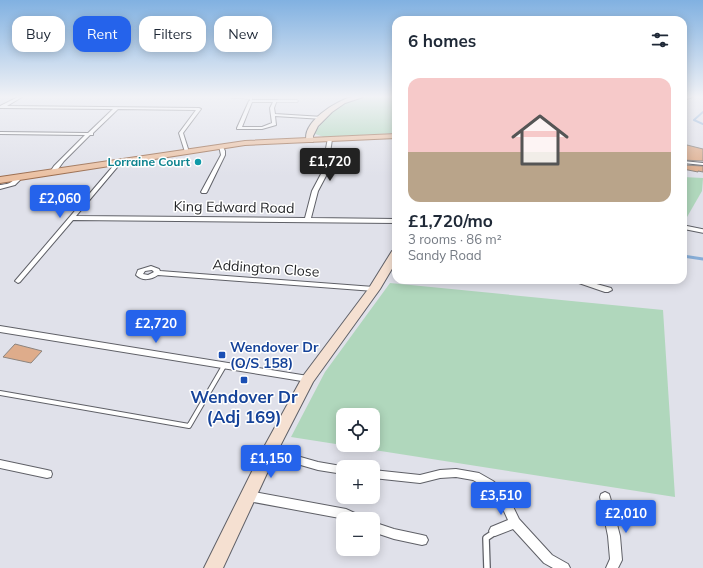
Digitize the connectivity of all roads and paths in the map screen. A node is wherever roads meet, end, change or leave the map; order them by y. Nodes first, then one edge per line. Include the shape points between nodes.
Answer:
1 (101, 124) edge
2 (189, 124) edge
3 (241, 124) edge
4 (274, 124) edge
5 (317, 124) edge
6 (0, 133) edge
7 (91, 134) junction
8 (392, 136) edge
9 (330, 139) junction
10 (310, 140) junction
11 (221, 147) junction
12 (187, 152) junction
13 (116, 162) junction
14 (687, 162) edge
15 (703, 164) edge
16 (53, 172) junction
17 (17, 178) junction
18 (0, 180) edge
19 (0, 187) edge
20 (204, 192) dead end
21 (72, 218) junction
22 (308, 220) junction
23 (392, 221) edge
24 (687, 228) edge
25 (703, 231) edge
26 (392, 263) edge
27 (157, 273) dead end
28 (18, 281) dead end
29 (588, 284) edge
30 (374, 289) junction
31 (608, 290) dead end
32 (0, 329) edge
33 (224, 366) junction
34 (308, 379) junction
35 (0, 393) edge
36 (269, 452) junction
37 (0, 464) edge
38 (336, 469) edge
39 (47, 474) dead end
40 (380, 475) edge
41 (247, 496) junction
42 (605, 497) dead end
43 (336, 512) edge
44 (515, 523) junction
45 (380, 529) edge
46 (496, 531) joint
47 (422, 540) dead end
48 (213, 568) edge
49 (487, 568) edge
50 (564, 568) edge
51 (612, 568) edge

1 - 7 street
2 - 12 street via 182,133
3 - 4 street via 238,130 272,126
5 - 10 street via 310,131
6 - 7 street
7 - 16 street via 54,168
8 - 9 main road
9 - 10 main road
9 - 22 street via 324,174 315,191
10 - 11 main road
11 - 12 main road
11 - 20 street via 223,155
12 - 13 main road
13 - 16 main road
13 - 21 street via 117,165
14 - 15 street
16 - 17 main road
17 - 18 main road
17 - 19 street via 13,184
21 - 22 street, King Edward Road
21 - 28 street
22 - 23 street, King Edward Road
24 - 25 lane
26 - 30 street
27 - 30 street, Addington Close
29 - 31 street
30 - 34 street
32 - 33 street
33 - 34 street
33 - 35 lane via 189,426
34 - 36 street
36 - 38 street
36 - 41 street
37 - 39 street
40 - 44 street via 420,479 456,473 474,476 502,495
41 - 43 street
41 - 48 street
42 - 51 street via 614,536 616,560
44 - 46 street
44 - 50 street via 548,559
45 - 47 street
46 - 49 lane via 486,538

